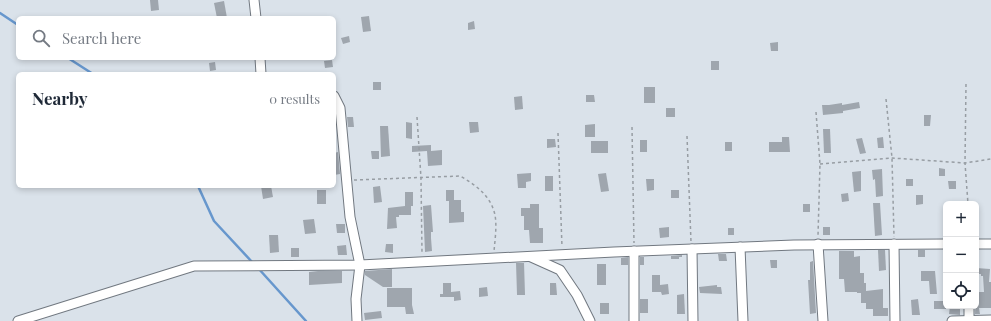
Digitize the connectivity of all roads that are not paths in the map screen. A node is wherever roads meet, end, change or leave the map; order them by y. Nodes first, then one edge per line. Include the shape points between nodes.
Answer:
1 (254, 0) edge
2 (256, 16) edge
3 (260, 60) edge
4 (262, 72) edge
5 (336, 100) edge
6 (818, 244) junction
7 (894, 244) junction
8 (943, 244) edge
9 (979, 244) edge
10 (991, 244) edge
11 (740, 247) junction
12 (692, 249) junction
13 (634, 251) junction
14 (530, 256) junction
15 (360, 265) junction
16 (969, 309) edge
17 (969, 320) edge
18 (991, 320) edge
19 (18, 321) edge
20 (357, 321) edge
21 (590, 321) edge
22 (634, 321) edge
23 (693, 321) edge
24 (743, 321) edge
25 (823, 321) edge
26 (895, 321) edge
27 (952, 321) edge

1 - 2 street
3 - 4 street
5 - 15 street via 340,108 350,217
6 - 7 street
6 - 11 street
6 - 25 street
7 - 8 street
7 - 26 street
9 - 10 street
11 - 12 street
11 - 24 street
12 - 13 street
12 - 23 street
13 - 14 street
13 - 22 street
14 - 15 street
14 - 21 street via 560,270
15 - 19 street via 194,266
15 - 20 street via 356,299
16 - 17 street
17 - 18 street
17 - 27 street

